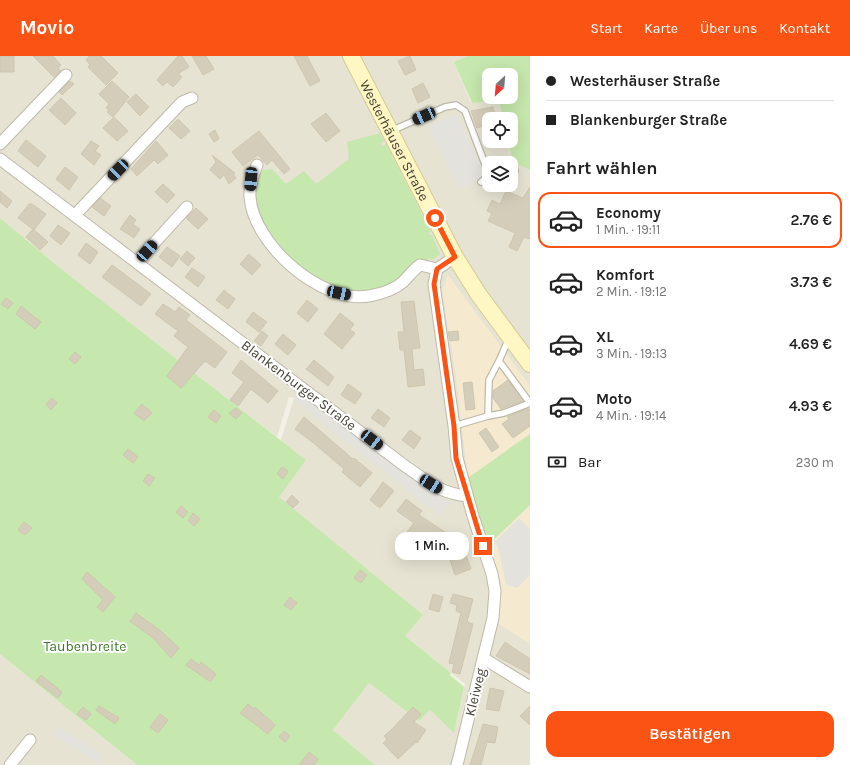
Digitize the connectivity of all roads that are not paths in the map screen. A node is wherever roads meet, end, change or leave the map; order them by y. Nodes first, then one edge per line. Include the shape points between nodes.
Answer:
1 (351, 56) edge
2 (66, 76) dead end
3 (192, 98) dead end
4 (390, 131) junction
5 (0, 144) edge
6 (482, 156) edge
7 (0, 159) edge
8 (257, 165) dead end
9 (188, 207) dead end
10 (75, 215) junction
11 (455, 257) junction
12 (137, 262) junction
13 (437, 269) junction
14 (511, 339) junction
15 (499, 361) junction
16 (530, 364) edge
17 (530, 403) edge
18 (488, 416) junction
19 (454, 426) junction
20 (467, 496) junction
21 (483, 658) junction
22 (530, 687) edge
23 (30, 740) dead end
24 (10, 765) edge
25 (457, 765) edge

1 - 4 main road, Westerhäuser Straße
2 - 5 street
3 - 10 street via 182,102
4 - 6 lane via 445,107 456,105 465,111
4 - 11 main road, Westerhäuser Straße
7 - 10 street, Blankenburger Straße
8 - 13 street via 251,179 250,198 260,230 279,256 315,282 339,293 368,296 385,292 402,283 412,270 420,265
9 - 12 street
10 - 12 street, Blankenburger Straße
11 - 13 street
11 - 14 main road, Westerhäuser Straße
12 - 20 street, Blankenburger Straße via 431,484 451,494
13 - 19 street via 434,284
14 - 15 lane
14 - 16 main road, Westerhäuser Straße
15 - 17 lane
15 - 18 lane via 489,380
17 - 18 lane
18 - 19 lane
19 - 20 street via 456,458
20 - 21 street, Kleiweg via 495,590 493,618
21 - 22 street
21 - 25 street, Kleiweg
23 - 24 street

